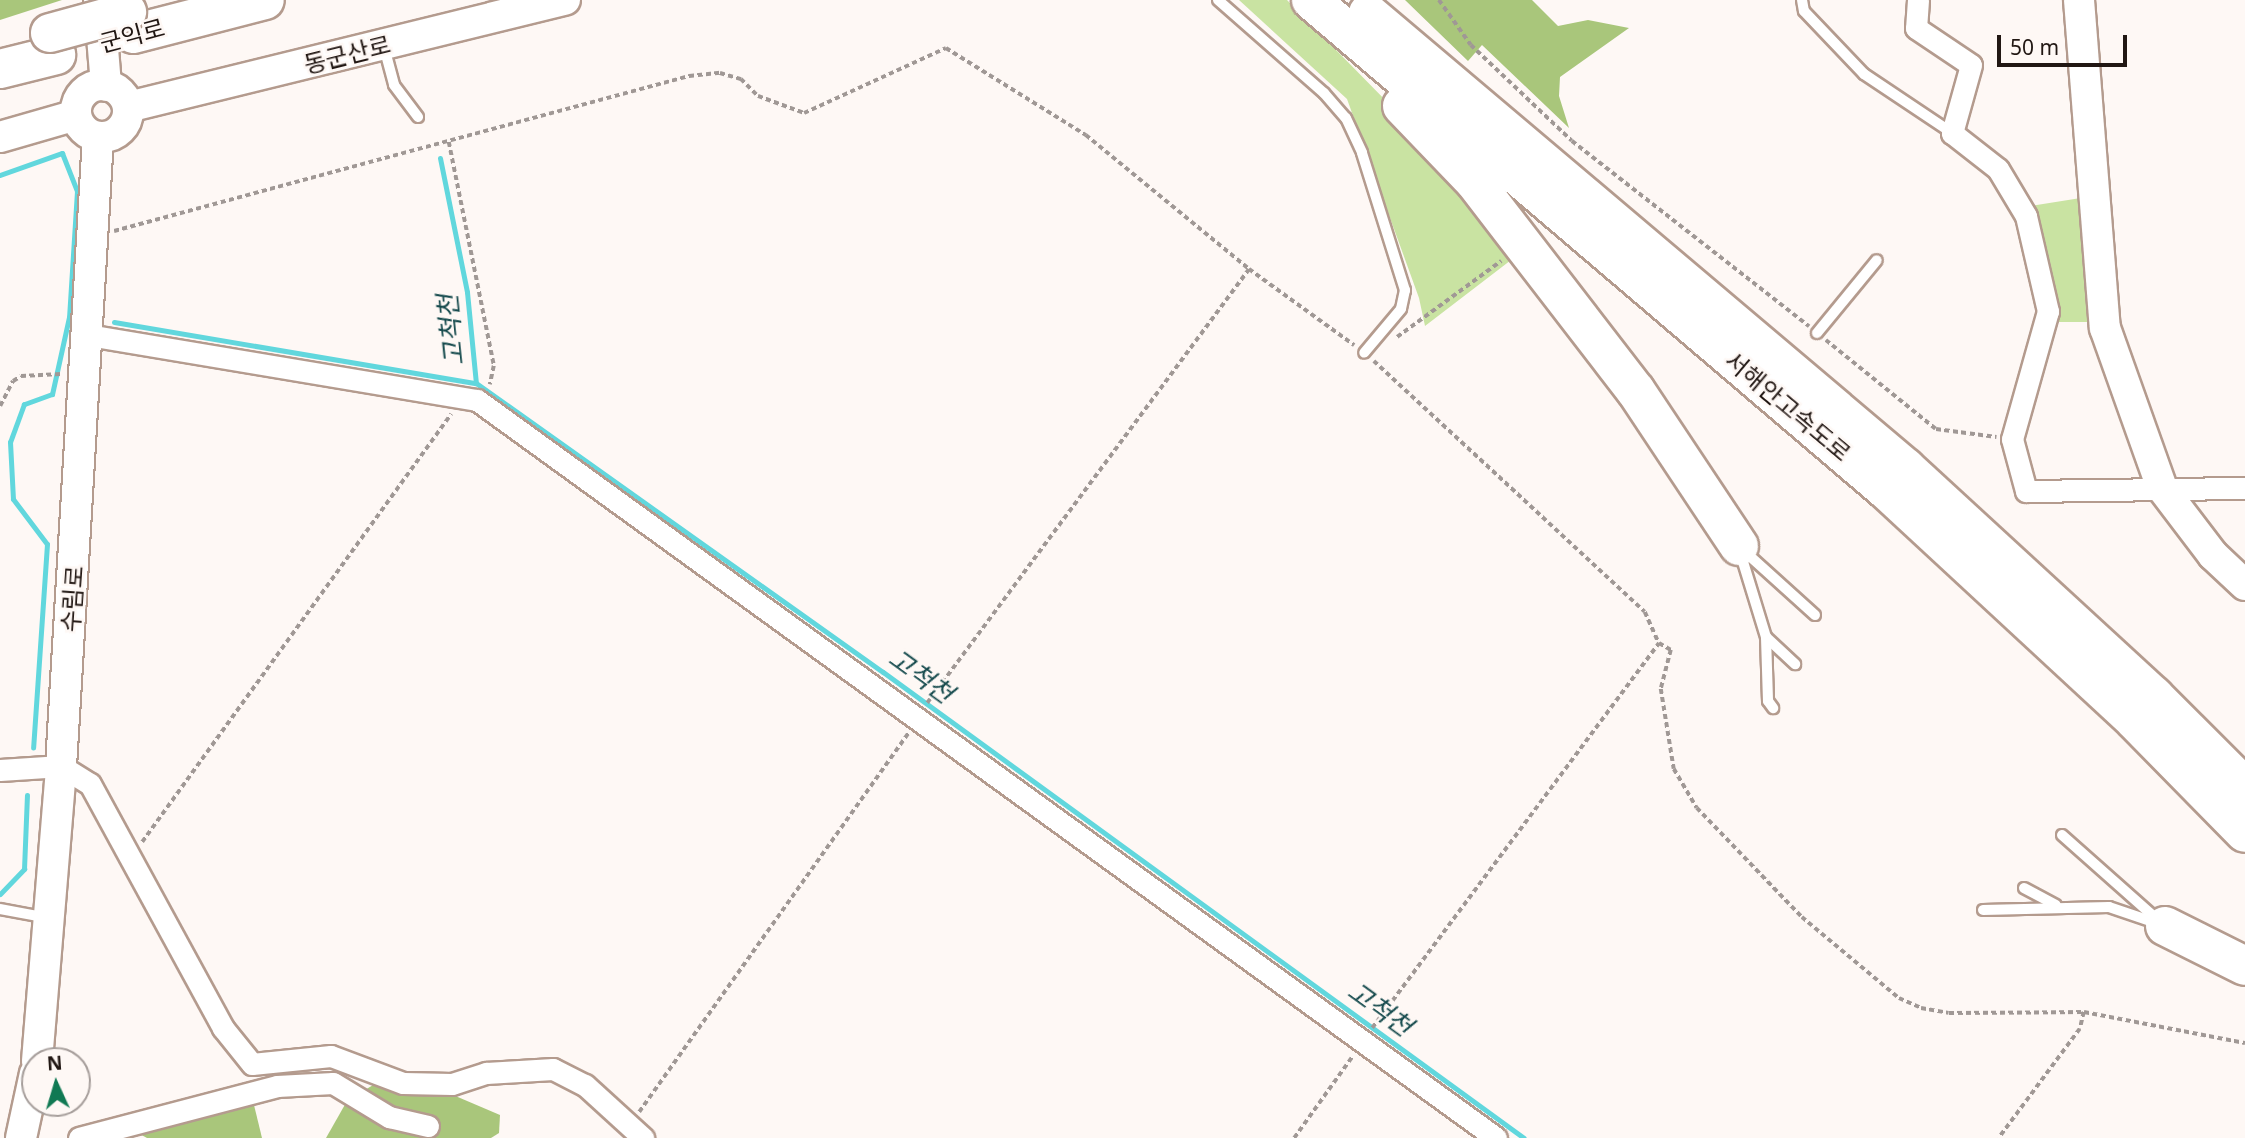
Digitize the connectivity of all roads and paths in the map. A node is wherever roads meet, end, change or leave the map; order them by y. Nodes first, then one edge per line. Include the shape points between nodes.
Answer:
1 (172, 0) edge
2 (265, 0) edge
3 (565, 0) edge
4 (1218, 0) edge
5 (1302, 0) edge
6 (1311, 0) edge
7 (1352, 0) edge
8 (1439, 0) edge
9 (1802, 0) edge
10 (1919, 0) edge
11 (2079, 0) edge
12 (120, 15) edge
13 (53, 44) junction
14 (384, 44) junction
15 (0, 46) edge
16 (0, 69) edge
17 (106, 86) junction
18 (128, 107) junction
19 (76, 115) junction
20 (418, 117) dead end
21 (1952, 133) junction
22 (0, 137) edge
23 (98, 137) junction
24 (449, 142) junction
25 (93, 236) junction
26 (1506, 257) dead end
27 (1877, 260) dead end
28 (1249, 269) junction
29 (1817, 332) junction
30 (88, 335) junction
31 (1391, 344) dead end
32 (1364, 353) junction
33 (1383, 354) dead end
34 (1376, 363) junction
35 (62, 374) dead end
36 (494, 379) dead end
37 (466, 402) junction
38 (0, 406) edge
39 (2011, 439) junction
40 (2162, 488) junction
41 (2245, 488) edge
42 (1739, 546) junction
43 (2245, 585) edge
44 (1815, 615) dead end
45 (1766, 637) junction
46 (1659, 643) junction
47 (1795, 664) dead end
48 (1773, 708) dead end
49 (919, 716) junction
50 (61, 766) junction
51 (0, 770) edge
52 (2245, 786) edge
53 (2245, 833) edge
54 (2062, 835) dead end
55 (134, 860) junction
56 (2024, 888) dead end
57 (2056, 905) junction
58 (0, 909) edge
59 (1983, 910) dead end
60 (48, 918) junction
61 (2165, 926) junction
62 (2245, 966) edge
63 (2084, 1012) junction
64 (1381, 1016) dead end
65 (1363, 1041) junction
66 (2245, 1043) edge
67 (38, 1047) edge
68 (331, 1056) junction
69 (332, 1083) junction
70 (26, 1117) edge
71 (428, 1126) dead end
72 (637, 1130) edge
73 (21, 1138) edge
74 (79, 1138) edge
75 (1294, 1138) edge
76 (1496, 1138) edge
77 (1999, 1138) edge

1 - 12 highway, 군익로
2 - 12 highway, 군익로
3 - 14 main road, 동군산로
4 - 32 lane via 1324,93 1346,117 1362,153 1405,290 1401,309
5 - 42 highway via 1474,181 1636,391
6 - 53 highway, 서해안고속도로 via 1886,489 2134,720
7 - 52 highway, 서해안고속도로 via 1906,468
8 - 29 path via 1471,45 1572,141
9 - 21 lane via 1804,11 1864,74
10 - 21 street via 1916,28 1971,65
11 - 40 main road via 2105,328
12 - 13 highway, 군익로, bridge
12 - 17 main road
13 - 15 highway, 군익로
13 - 16 highway, 군익로
14 - 18 main road, 동군산로
14 - 20 lane via 394,85
17 - 18 main road via 121,93
17 - 19 main road via 84,93
18 - 23 main road via 120,130
19 - 22 main road
19 - 23 main road via 83,130
21 - 39 street via 1998,169 2026,216 2048,312
23 - 25 main road, 수림로
24 - 25 path
24 - 28 path via 689,76 720,73 741,79 778,107 804,113 946,48 1086,135
24 - 36 path
25 - 30 main road, 수림로
26 - 31 path
27 - 29 lane
28 - 32 path
28 - 49 path
29 - 39 path via 1936,429
30 - 37 street
30 - 50 main road, 수림로
32 - 34 path
33 - 34 path
34 - 46 path via 1598,565 1645,612
35 - 38 path via 33,373 13,381
37 - 49 street via 477,400
37 - 55 path via 453,411 148,828
39 - 40 street via 2026,491
40 - 41 street
40 - 43 main road via 2213,555
42 - 44 lane
42 - 45 lane
45 - 47 lane
45 - 48 lane via 1768,701
46 - 63 path via 1671,650 1661,689 1674,769 1698,808 1802,917 1899,998 1921,1008 1949,1013
46 - 64 path
49 - 65 street
49 - 72 path
50 - 51 street
50 - 55 street via 90,784
50 - 60 main road, 수림로
54 - 61 lane
55 - 68 street via 223,1028 252,1064
56 - 57 lane
57 - 59 lane
57 - 61 lane via 2109,907
58 - 60 lane
60 - 67 main road, 수림로
61 - 62 highway
63 - 66 path
63 - 77 path via 2080,1029
65 - 75 path
65 - 76 street
68 - 69 street
68 - 72 street via 402,1083 452,1084 486,1073 553,1069 585,1085
69 - 71 street via 389,1117
69 - 74 street via 277,1086
70 - 73 main road

